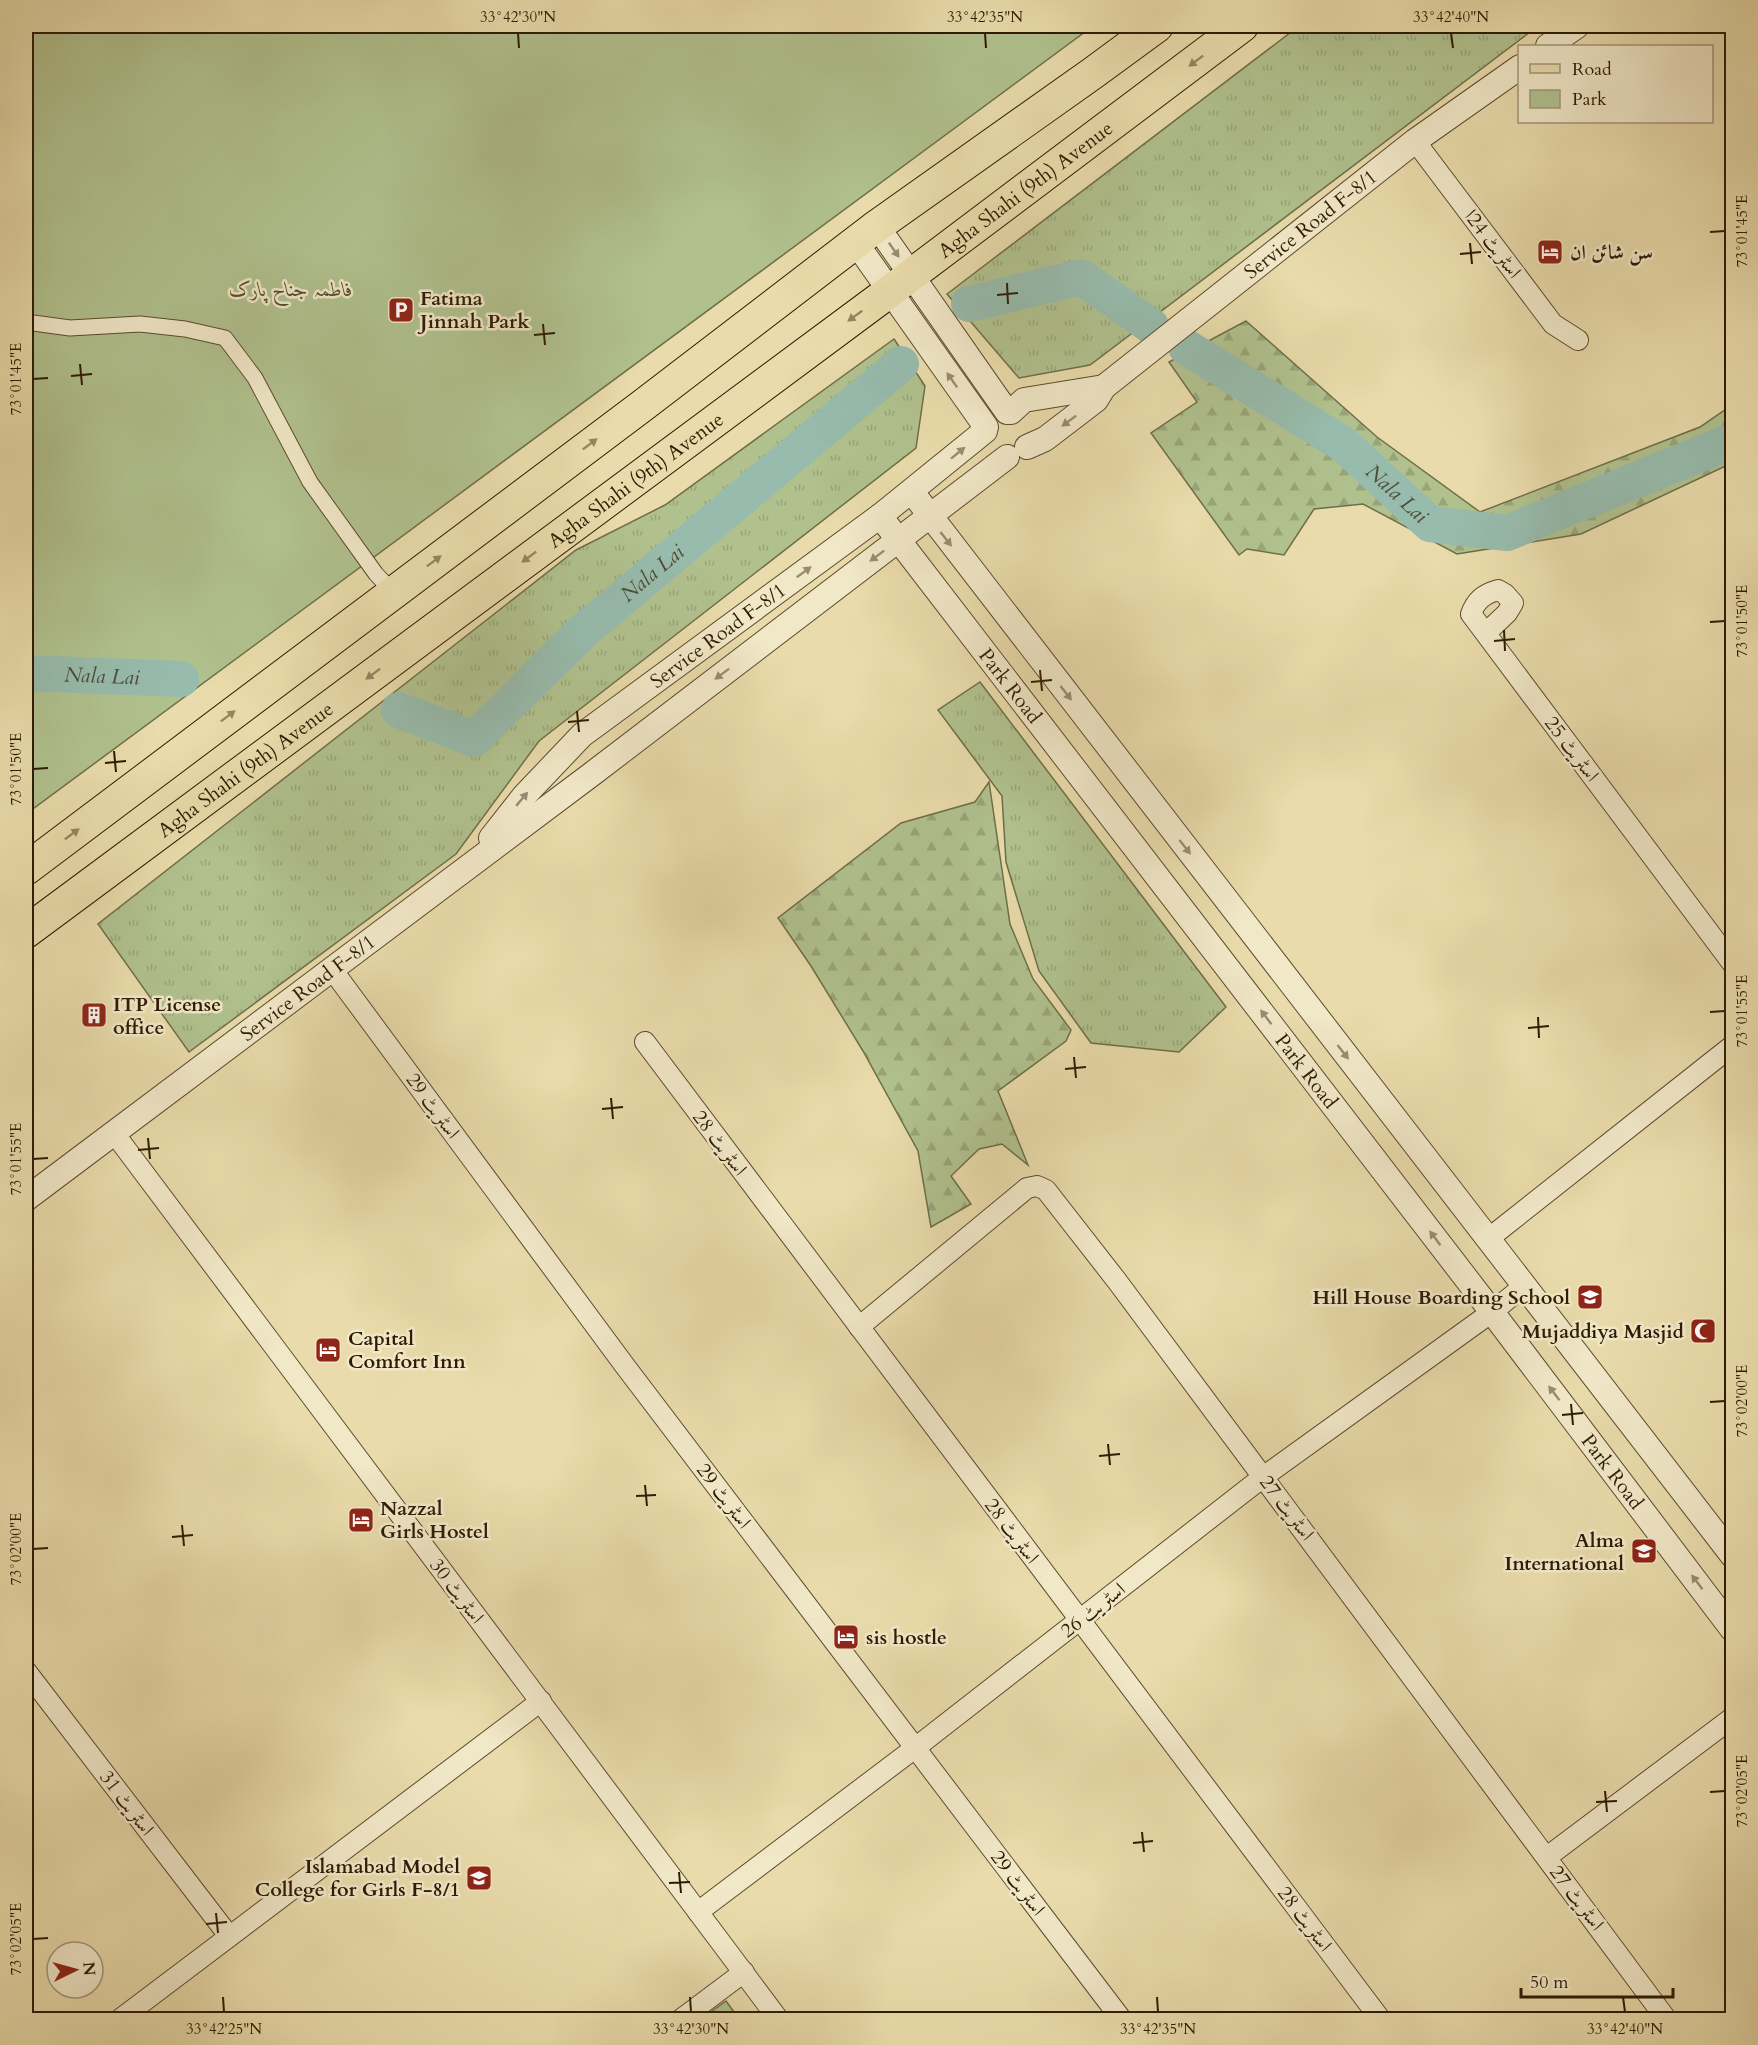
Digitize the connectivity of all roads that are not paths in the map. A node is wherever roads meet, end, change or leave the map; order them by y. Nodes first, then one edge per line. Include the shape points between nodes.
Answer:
1 (1157, 26) edge
2 (1242, 26) edge
3 (1577, 26) edge
4 (1549, 45) edge
5 (1518, 68) edge
6 (1415, 141) junction
7 (867, 234) junction
8 (900, 283) junction
9 (26, 322) edge
10 (1578, 340) dead end
11 (1104, 387) junction
12 (1009, 412) junction
13 (986, 429) junction
14 (1017, 452) junction
15 (912, 492) junction
16 (880, 516) junction
17 (929, 516) junction
18 (899, 538) junction
19 (393, 592) junction
20 (1487, 632) dead end
21 (473, 862) junction
22 (26, 869) edge
23 (26, 932) edge
24 (1732, 963) edge
25 (331, 968) junction
26 (645, 1042) dead end
27 (1732, 1046) edge
28 (114, 1133) junction
29 (26, 1199) edge
30 (1488, 1239) junction
31 (1524, 1286) junction
32 (1492, 1311) junction
33 (859, 1327) junction
34 (1263, 1477) junction
35 (1732, 1555) edge
36 (1079, 1621) junction
37 (1732, 1629) edge
38 (26, 1671) edge
39 (541, 1701) junction
40 (1732, 1718) edge
41 (915, 1748) junction
42 (1546, 1857) junction
43 (698, 1912) junction
44 (229, 1936) junction
45 (744, 1972) junction
46 (119, 2019) edge
47 (680, 2019) edge
48 (779, 2019) edge
49 (1122, 2019) edge
50 (1381, 2019) edge
51 (1667, 2019) edge

1 - 7 main road
2 -> 8 main road, Agha Shahi (9th) Avenue
3 - 4 street
5 - 6 street, Service Road F-8/1
6 - 10 street, اسٹریٹ 24ا via 1553,324
6 - 11 street, Service Road F-8/1
7 - 8 street
19 -> 7 main road
8 - 12 street
13 -> 8 street
8 -> 23 main road, Agha Shahi (9th) Avenue
9 - 19 street via 70,328 140,324 225,338 255,378 310,482
11 - 12 street, Service Road F-8/1 via 1024,400
11 -> 14 street, Service Road F-8/1 via 1096,400 1045,439
12 - 13 street via 991,419
12 - 14 street via 1023,418 1030,429 1029,441
13 - 14 street via 990,449 1001,456
15 -> 13 street, Service Road F-8/1
14 - 17 street, Service Road F-8/1
15 - 16 street, Service Road F-8/1
15 - 17 street, Park Road
16 - 18 street, Park Road
21 -> 16 street, Service Road F-8/1 via 524,796 582,735
17 - 18 street, Service Road F-8/1
17 -> 30 street, Park Road
18 -> 21 street, Service Road F-8/1
32 -> 18 street, Park Road
22 -> 19 main road
20 - 24 street, اسٹریٹ 25 via 1513,603 1498,590 1486,593 1471,614
21 - 25 street, Service Road F-8/1
25 - 28 street, Service Road F-8/1
25 - 41 street, اسٹریٹ 29
26 - 33 street, اسٹریٹ 28
27 - 30 street
28 - 29 street, Service Road F-8/1
28 - 39 street, اسٹریٹ 30
30 - 31 street, Park Road
31 - 32 street, اسٹریٹ 26
31 - 35 street, Park Road
32 - 34 street, اسٹریٹ 26
37 -> 32 street, Park Road
33 - 34 street, اسٹریٹ 27 via 1027,1188 1037,1186 1046,1190 1117,1281
33 - 36 street, اسٹریٹ 28
34 - 36 street, اسٹریٹ 26
34 - 42 street, اسٹریٹ 27
36 - 41 street, اسٹریٹ 26
36 - 50 street, اسٹریٹ 28
38 - 44 street, اسٹریٹ 31
39 - 43 street, اسٹریٹ 30
39 - 44 street
40 - 42 street
41 - 43 street, اسٹریٹ 26
41 - 49 street, اسٹریٹ 29
42 - 51 street, اسٹریٹ 27
43 - 45 street, اسٹریٹ 30
44 - 46 street
45 - 47 street
45 - 48 street, اسٹریٹ 30

